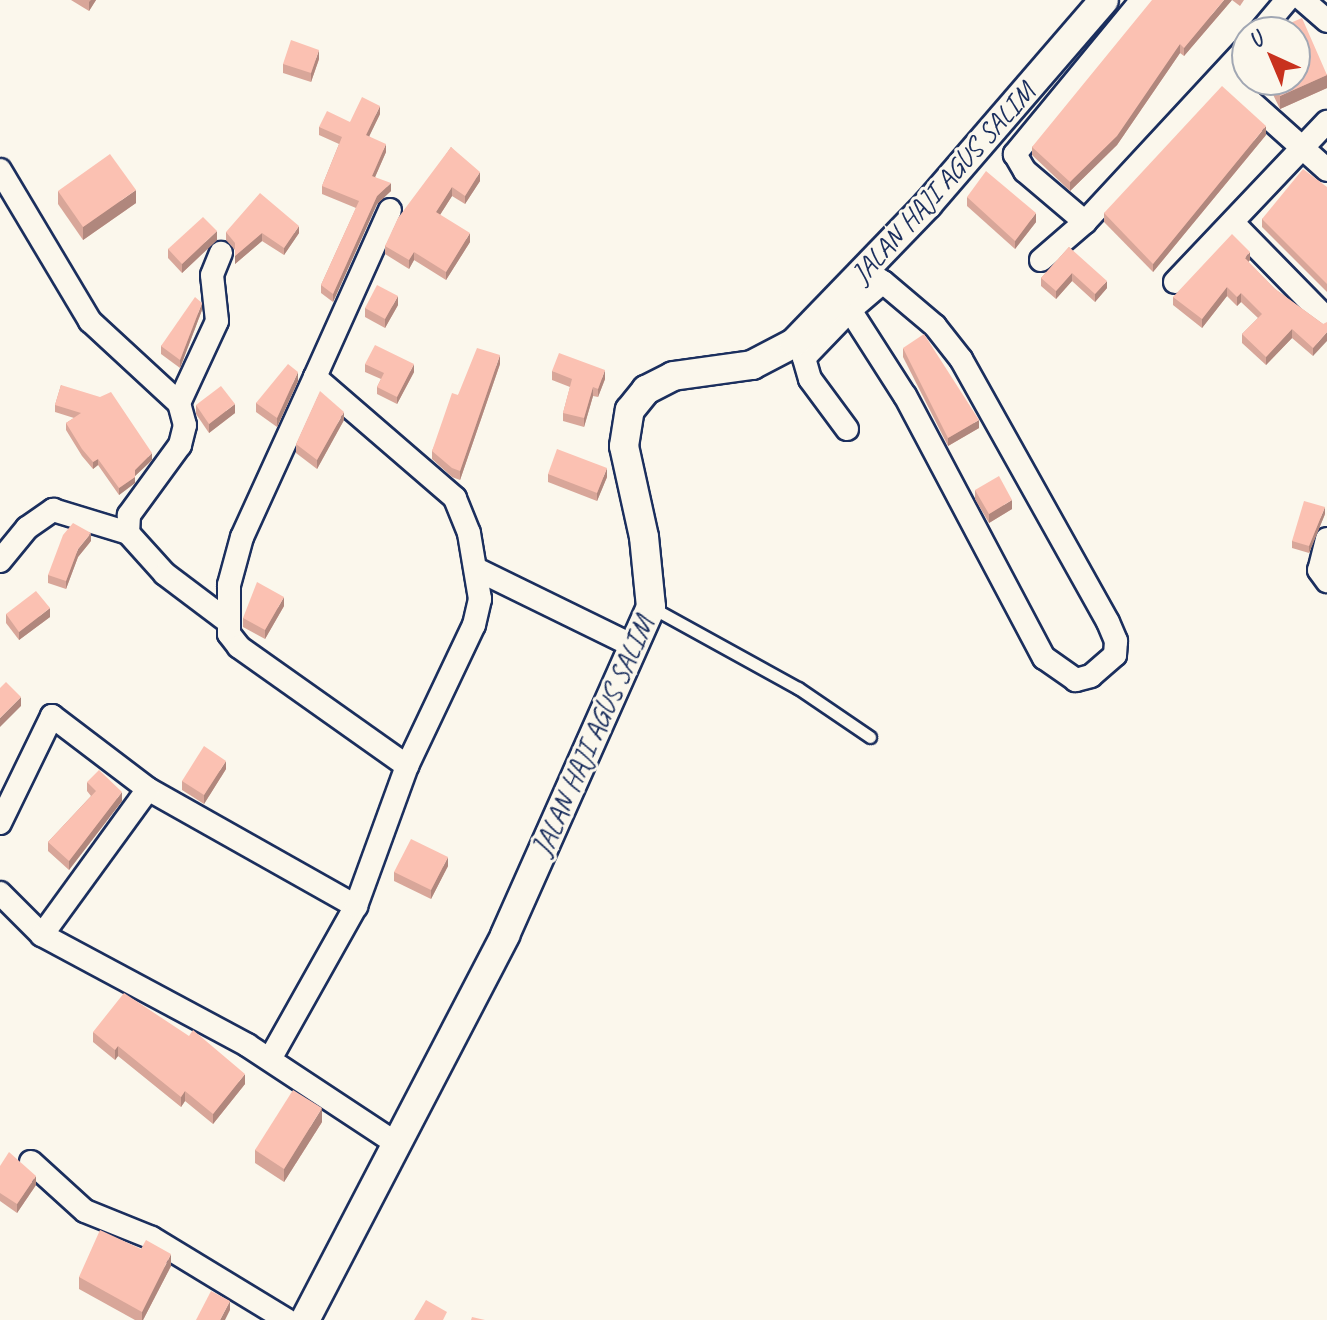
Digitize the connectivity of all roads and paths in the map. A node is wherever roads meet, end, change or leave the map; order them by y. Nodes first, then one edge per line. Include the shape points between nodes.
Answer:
1 (1104, 0) edge
2 (1142, 0) edge
3 (1287, 0) edge
4 (1303, 0) edge
5 (1274, 16) edge
6 (1327, 21) edge
7 (1231, 66) edge
8 (1222, 76) junction
9 (1327, 122) edge
10 (1304, 147) junction
11 (0, 170) edge
12 (1327, 170) edge
13 (390, 210) dead end
14 (1085, 222) junction
15 (1233, 223) junction
16 (221, 253) dead end
17 (1041, 260) dead end
18 (874, 276) junction
19 (1175, 282) dead end
20 (850, 310) junction
21 (1327, 319) edge
22 (315, 377) junction
23 (179, 403) junction
24 (847, 429) dead end
25 (128, 533) junction
26 (1327, 539) edge
27 (0, 561) edge
28 (476, 569) junction
29 (1327, 581) edge
30 (651, 607) junction
31 (226, 620) junction
32 (635, 647) junction
33 (870, 737) dead end
34 (407, 766) junction
35 (148, 789) junction
36 (0, 823) edge
37 (0, 893) edge
38 (356, 906) junction
39 (42, 935) junction
40 (270, 1059) junction
41 (397, 1144) junction
42 (31, 1162) dead end
43 (287, 1320) edge
44 (305, 1320) edge

1 - 18 street, JALAN HAJI AGUS SALIM
2 - 14 street via 1015,154 1025,171
3 - 5 street
4 - 6 street
7 - 8 street
8 - 10 street
8 - 14 street
9 - 10 street
10 - 12 street
10 - 15 street
11 - 23 street via 90,321
13 - 22 street
14 - 17 street
15 - 19 street
15 - 21 street
16 - 23 street via 212,275 217,321
18 - 20 street
18 - 20 street via 935,326 961,359 1108,622 1115,655 1091,676 1076,680 1044,658 905,396
18 - 30 street, JALAN HAJI AGUS SALIM via 771,358 673,376 646,390 630,410 627,466 644,537
20 - 24 street via 804,358 810,379
22 - 28 street via 455,498
22 - 31 street via 242,537
23 - 25 street via 185,425 180,445 129,515
25 - 27 street via 53,510 27,528
25 - 31 street via 165,574
26 - 29 street via 1319,570
28 - 32 street
28 - 34 street via 480,599 474,625
30 - 32 street, JALAN HAJI AGUS SALIM
30 - 33 lane via 798,688
31 - 34 street via 239,647
32 - 41 street, JALAN HAJI AGUS SALIM via 505,935
34 - 38 street
35 - 36 street via 52,716
35 - 38 street
35 - 39 street
37 - 39 street
38 - 40 street
39 - 40 street
40 - 41 street
41 - 44 street, JALAN HAJI AGUS SALIM
42 - 43 street via 85,1211 152,1238

